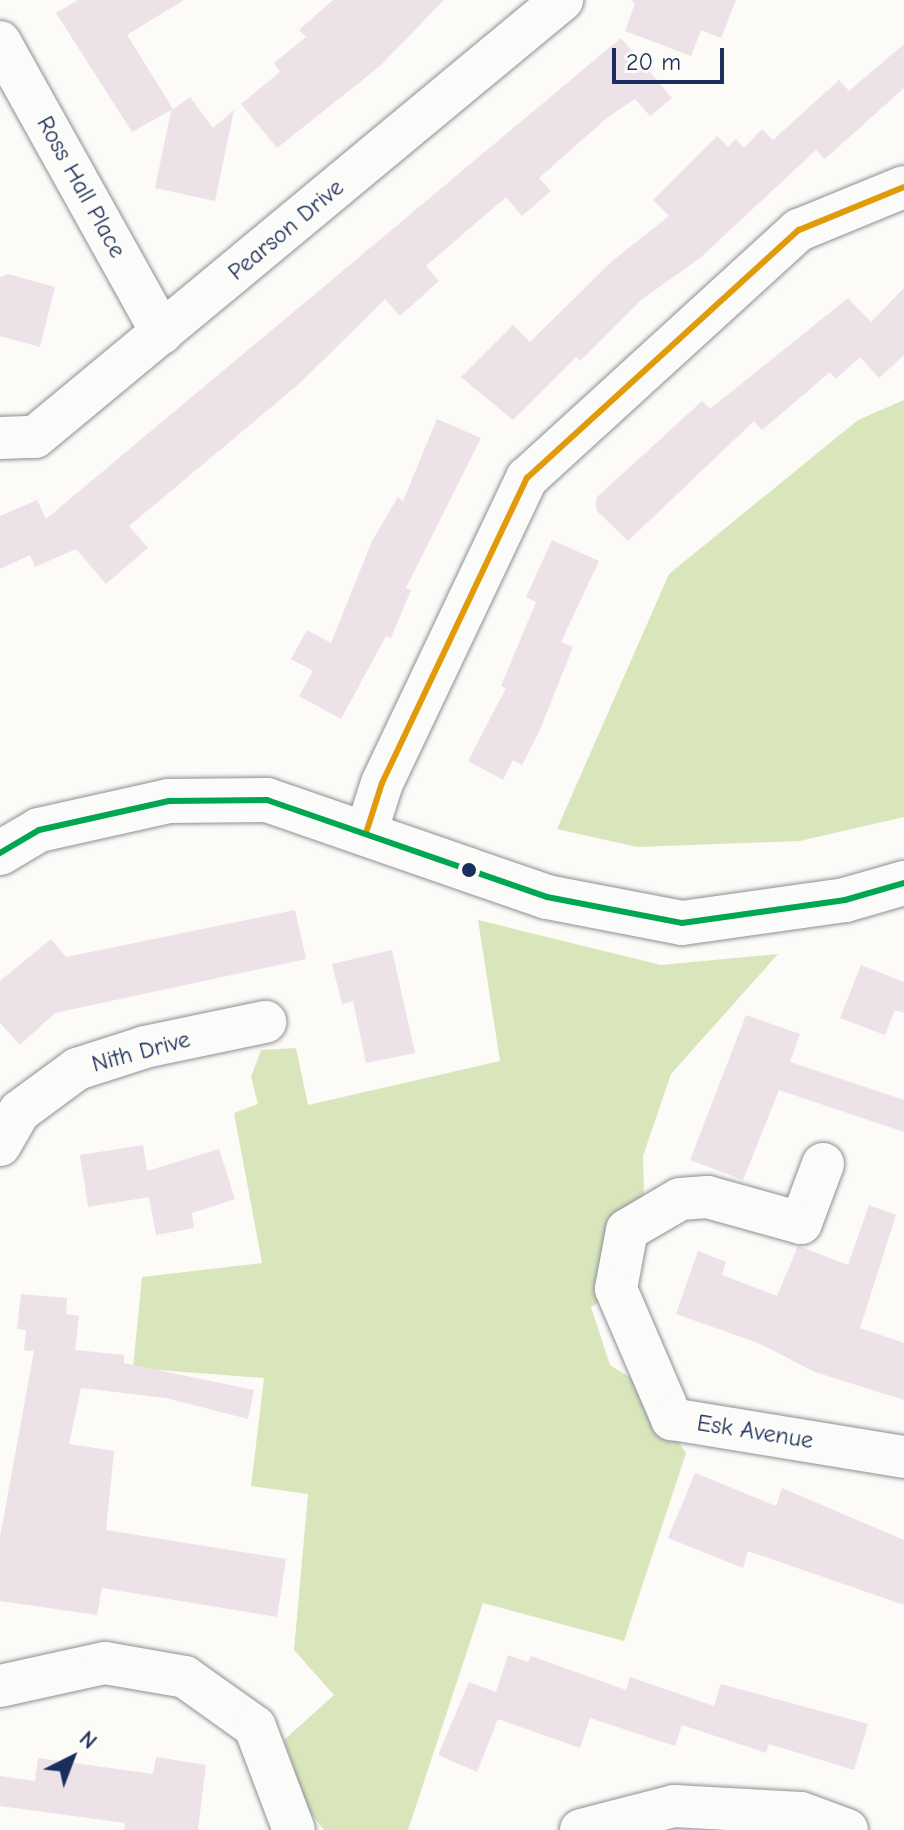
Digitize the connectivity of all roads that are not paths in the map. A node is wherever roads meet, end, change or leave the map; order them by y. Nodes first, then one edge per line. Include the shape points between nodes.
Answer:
1 (562, 0) edge
2 (0, 42) edge
3 (904, 187) edge
4 (162, 333) junction
5 (0, 438) edge
6 (366, 833) junction
7 (0, 853) edge
8 (904, 883) edge
9 (265, 1022) dead end
10 (0, 1145) edge
11 (823, 1164) dead end
12 (904, 1457) edge
13 (0, 1686) edge
14 (294, 1830) edge
15 (581, 1830) edge
16 (847, 1830) edge

1 - 4 street, Pearson Drive
2 - 4 street, Ross Hall Place
3 - 6 street via 799,230 527,478 384,777
4 - 5 street, Pearson Drive via 35,437
6 - 7 street via 267,800 169,801 39,830
6 - 8 street via 547,897 682,923 845,900
9 - 10 street, Nith Drive via 145,1047 77,1069 20,1111
11 - 12 street, Esk Avenue via 801,1223 708,1197 680,1199 627,1230 616,1289 672,1419
13 - 14 street via 105,1663 185,1677 255,1727
15 - 16 street via 674,1806 801,1813

